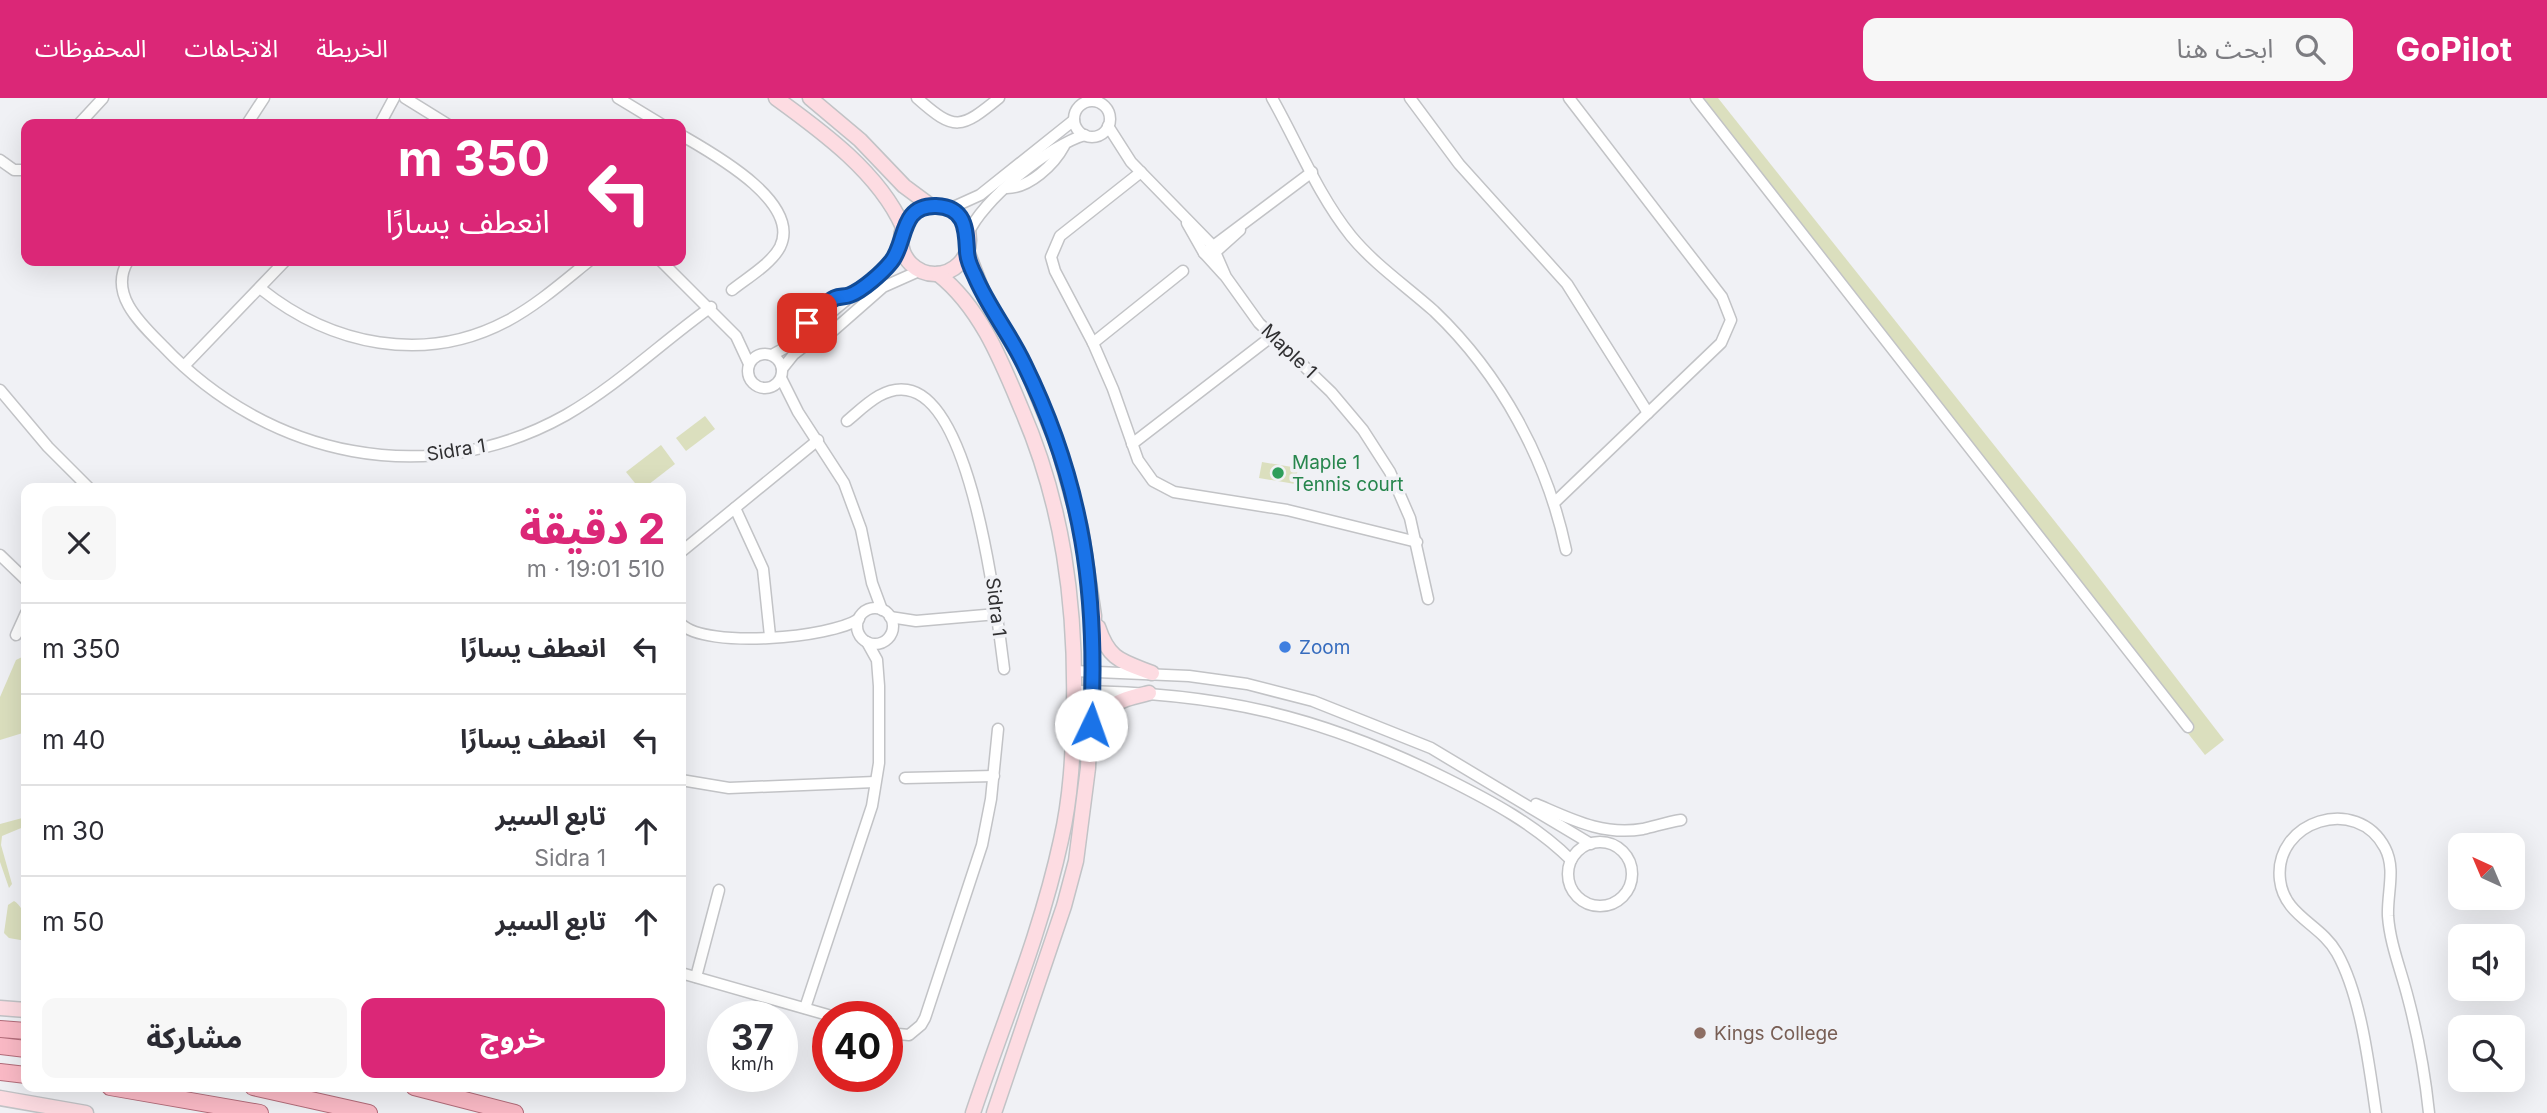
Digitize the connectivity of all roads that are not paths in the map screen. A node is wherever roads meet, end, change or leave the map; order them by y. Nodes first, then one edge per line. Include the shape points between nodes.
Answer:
1 (103, 98) edge
2 (264, 98) edge
3 (394, 98) edge
4 (405, 98) edge
5 (618, 98) edge
6 (776, 98) edge
7 (810, 98) edge
8 (917, 98) edge
9 (999, 98) edge
10 (1070, 98) edge
11 (1272, 98) edge
12 (1410, 98) edge
13 (1569, 98) edge
14 (1696, 98) edge
15 (1086, 100) edge
16 (1075, 117) junction
17 (84, 119) edge
18 (250, 119) edge
19 (383, 119) edge
20 (439, 119) edge
21 (653, 119) edge
22 (1108, 126) junction
23 (1090, 136) junction
24 (686, 140) edge
25 (1122, 151) junction
26 (0, 160) edge
27 (21, 170) edge
28 (1312, 172) junction
29 (1141, 173) junction
30 (931, 206) junction
31 (949, 209) junction
32 (903, 227) junction
33 (968, 234) junction
34 (901, 247) junction
35 (967, 251) junction
36 (1210, 252) junction
37 (126, 266) edge
38 (281, 266) edge
39 (581, 266) edge
40 (666, 266) edge
41 (919, 271) junction
42 (1183, 271) dead end
43 (938, 274) junction
44 (261, 289) junction
45 (732, 290) dead end
46 (710, 307) junction
47 (736, 336) junction
48 (1271, 337) junction
49 (1093, 343) junction
50 (768, 354) junction
51 (749, 364) junction
52 (184, 366) junction
53 (782, 373) junction
54 (767, 388) junction
55 (0, 390) edge
56 (798, 412) junction
57 (1648, 413) junction
58 (847, 421) dead end
59 (818, 440) junction
60 (1132, 444) junction
61 (84, 483) edge
62 (1554, 503) junction
63 (735, 508) junction
64 (1418, 542) junction
65 (686, 548) edge
66 (1566, 550) dead end
67 (0, 555) edge
68 (21, 575) edge
69 (872, 583) junction
70 (1427, 599) dead end
71 (886, 613) junction
72 (997, 614) junction
73 (862, 615) junction
74 (1094, 616) junction
75 (916, 621) junction
76 (21, 624) edge
77 (686, 627) edge
78 (834, 630) junction
79 (16, 635) dead end
80 (889, 635) junction
81 (770, 636) junction
82 (864, 639) junction
83 (878, 667) junction
84 (1004, 670) dead end
85 (1084, 672) junction
86 (1152, 673) junction
87 (1074, 691) junction
88 (1093, 691) junction
89 (1149, 693) junction
90 (2188, 727) dead end
91 (998, 729) dead end
92 (1088, 768) junction
93 (994, 776) junction
94 (905, 778) dead end
95 (686, 780) edge
96 (875, 782) junction
97 (1515, 796) junction
98 (1681, 820) dead end
99 (1591, 844) junction
100 (1571, 860) junction
101 (719, 890) dead end
102 (686, 974) edge
103 (696, 977) junction
104 (805, 1007) junction
105 (0, 1008) edge
106 (812, 1009) edge
107 (21, 1010) edge
108 (0, 1030) edge
109 (21, 1031) edge
110 (903, 1034) edge
111 (0, 1046) edge
112 (21, 1048) edge
113 (0, 1072) edge
114 (21, 1074) edge
115 (139, 1092) edge
116 (275, 1092) edge
117 (433, 1092) edge
118 (0, 1100) edge
119 (32, 1113) edge
120 (86, 1113) edge
121 (260, 1113) edge
122 (369, 1113) edge
123 (515, 1113) edge
124 (973, 1113) edge
125 (994, 1113) edge
126 (2376, 1113) edge
127 (2429, 1113) edge

1 - 17 street
2 - 18 street
3 - 19 street
4 - 20 street
5 - 21 street
6 - 32 street via 868,176
7 - 30 street
8 - 9 street via 942,120 955,124 969,121
10 - 16 street
11 - 28 street
12 - 57 street via 1459,164 1567,284
13 - 57 street via 1730,311 1726,336
14 - 90 street
15 - 16 street
15 - 22 street via 1103,106 1110,119
16 - 23 street
16 - 31 street via 980,195
22 - 23 street
22 - 25 street
23 - 25 street
23 - 33 street via 1065,143 1055,160 1030,181 1007,188 974,220
24 - 45 street via 724,162 773,201 781,218 783,236 775,254
25 - 29 street
26 - 27 street
28 - 36 street
28 - 62 street via 1351,236 1434,312 1490,377 1524,433
29 - 36 street via 1186,219
29 - 49 street via 1065,231 1052,249 1055,271
30 - 31 street
30 - 32 street via 914,213
31 - 33 street via 958,215
32 - 34 street
33 - 35 street
34 - 41 street
34 - 50 street via 883,270 849,295 829,302 788,347
35 - 43 street via 959,264
35 - 74 street via 985,298 1025,365 1058,446 1081,529
36 - 48 street, Maple 1
37 - 52 street, Sidra 1 via 123,295 139,321
38 - 44 street
39 - 44 street via 505,322 428,345 351,338 304,319
40 - 46 street
41 - 43 street
41 - 53 street via 883,287 834,330 800,349
42 - 49 street
43 - 85 street via 978,319 1028,422 1055,506
44 - 52 street
46 - 47 street
46 - 52 street, Sidra 1 via 564,416 505,441 442,454 376,455 303,439 251,416
47 - 50 street
47 - 51 street
48 - 60 street
48 - 64 street, Maple 1 via 1331,392 1363,430 1390,472
49 - 60 street
50 - 51 street
50 - 53 street
51 - 54 street via 753,384
53 - 54 street
53 - 56 street
54 - 56 street
55 - 61 street
56 - 59 street
57 - 62 street
58 - 72 street, Sidra 1 via 874,399 895,390 918,393 939,412 980,517
59 - 63 street
59 - 69 street via 844,483 862,529
60 - 64 street via 1147,475 1167,489 1287,510
62 - 66 street
63 - 65 street
63 - 81 street via 763,569
64 - 70 street, Maple 1
67 - 68 street
69 - 71 street
69 - 73 street
71 - 73 street
71 - 75 street
71 - 80 street
72 - 75 street
72 - 84 street, Sidra 1
73 - 78 street
73 - 82 street
74 - 85 street
74 - 86 street via 1107,651
75 - 80 street
76 - 79 street
77 - 81 street via 712,638
78 - 81 street
78 - 82 street
80 - 82 street via 877,643
80 - 83 street
82 - 83 street
83 - 96 street
85 - 86 street
85 - 87 street
85 - 88 street
86 - 97 street via 1234,682 1313,701 1431,748
87 - 88 street
87 - 124 street via 1073,756 1062,839
88 - 89 street
88 - 92 street
89 - 92 street via 1116,702 1105,713
89 - 100 street via 1263,708 1373,744 1485,800 1534,829
91 - 93 street
92 - 125 street via 1076,861 1064,906
93 - 94 street
93 - 110 street via 975,868 925,1018 909,1035
95 - 96 street via 729,788
96 - 104 street via 858,854
97 - 98 street via 1574,822 1600,828 1627,831
97 - 99 street
99 - 100 street
99 - 100 street via 1612,845 1626,856 1632,878 1621,898 1600,906 1583,902 1568,879
101 - 103 street
102 - 103 street
103 - 104 street
104 - 106 street
105 - 107 street
108 - 109 main road
111 - 112 main road
113 - 114 main road
115 - 121 main road
116 - 122 main road
117 - 123 main road
118 - 119 street
118 - 120 street
126 - 127 street via 2342,964 2326,938 2290,906 2280,881 2283,854 2292,838 2323,819 2359,823 2380,840 2388,856 2391,939 2416,1031

